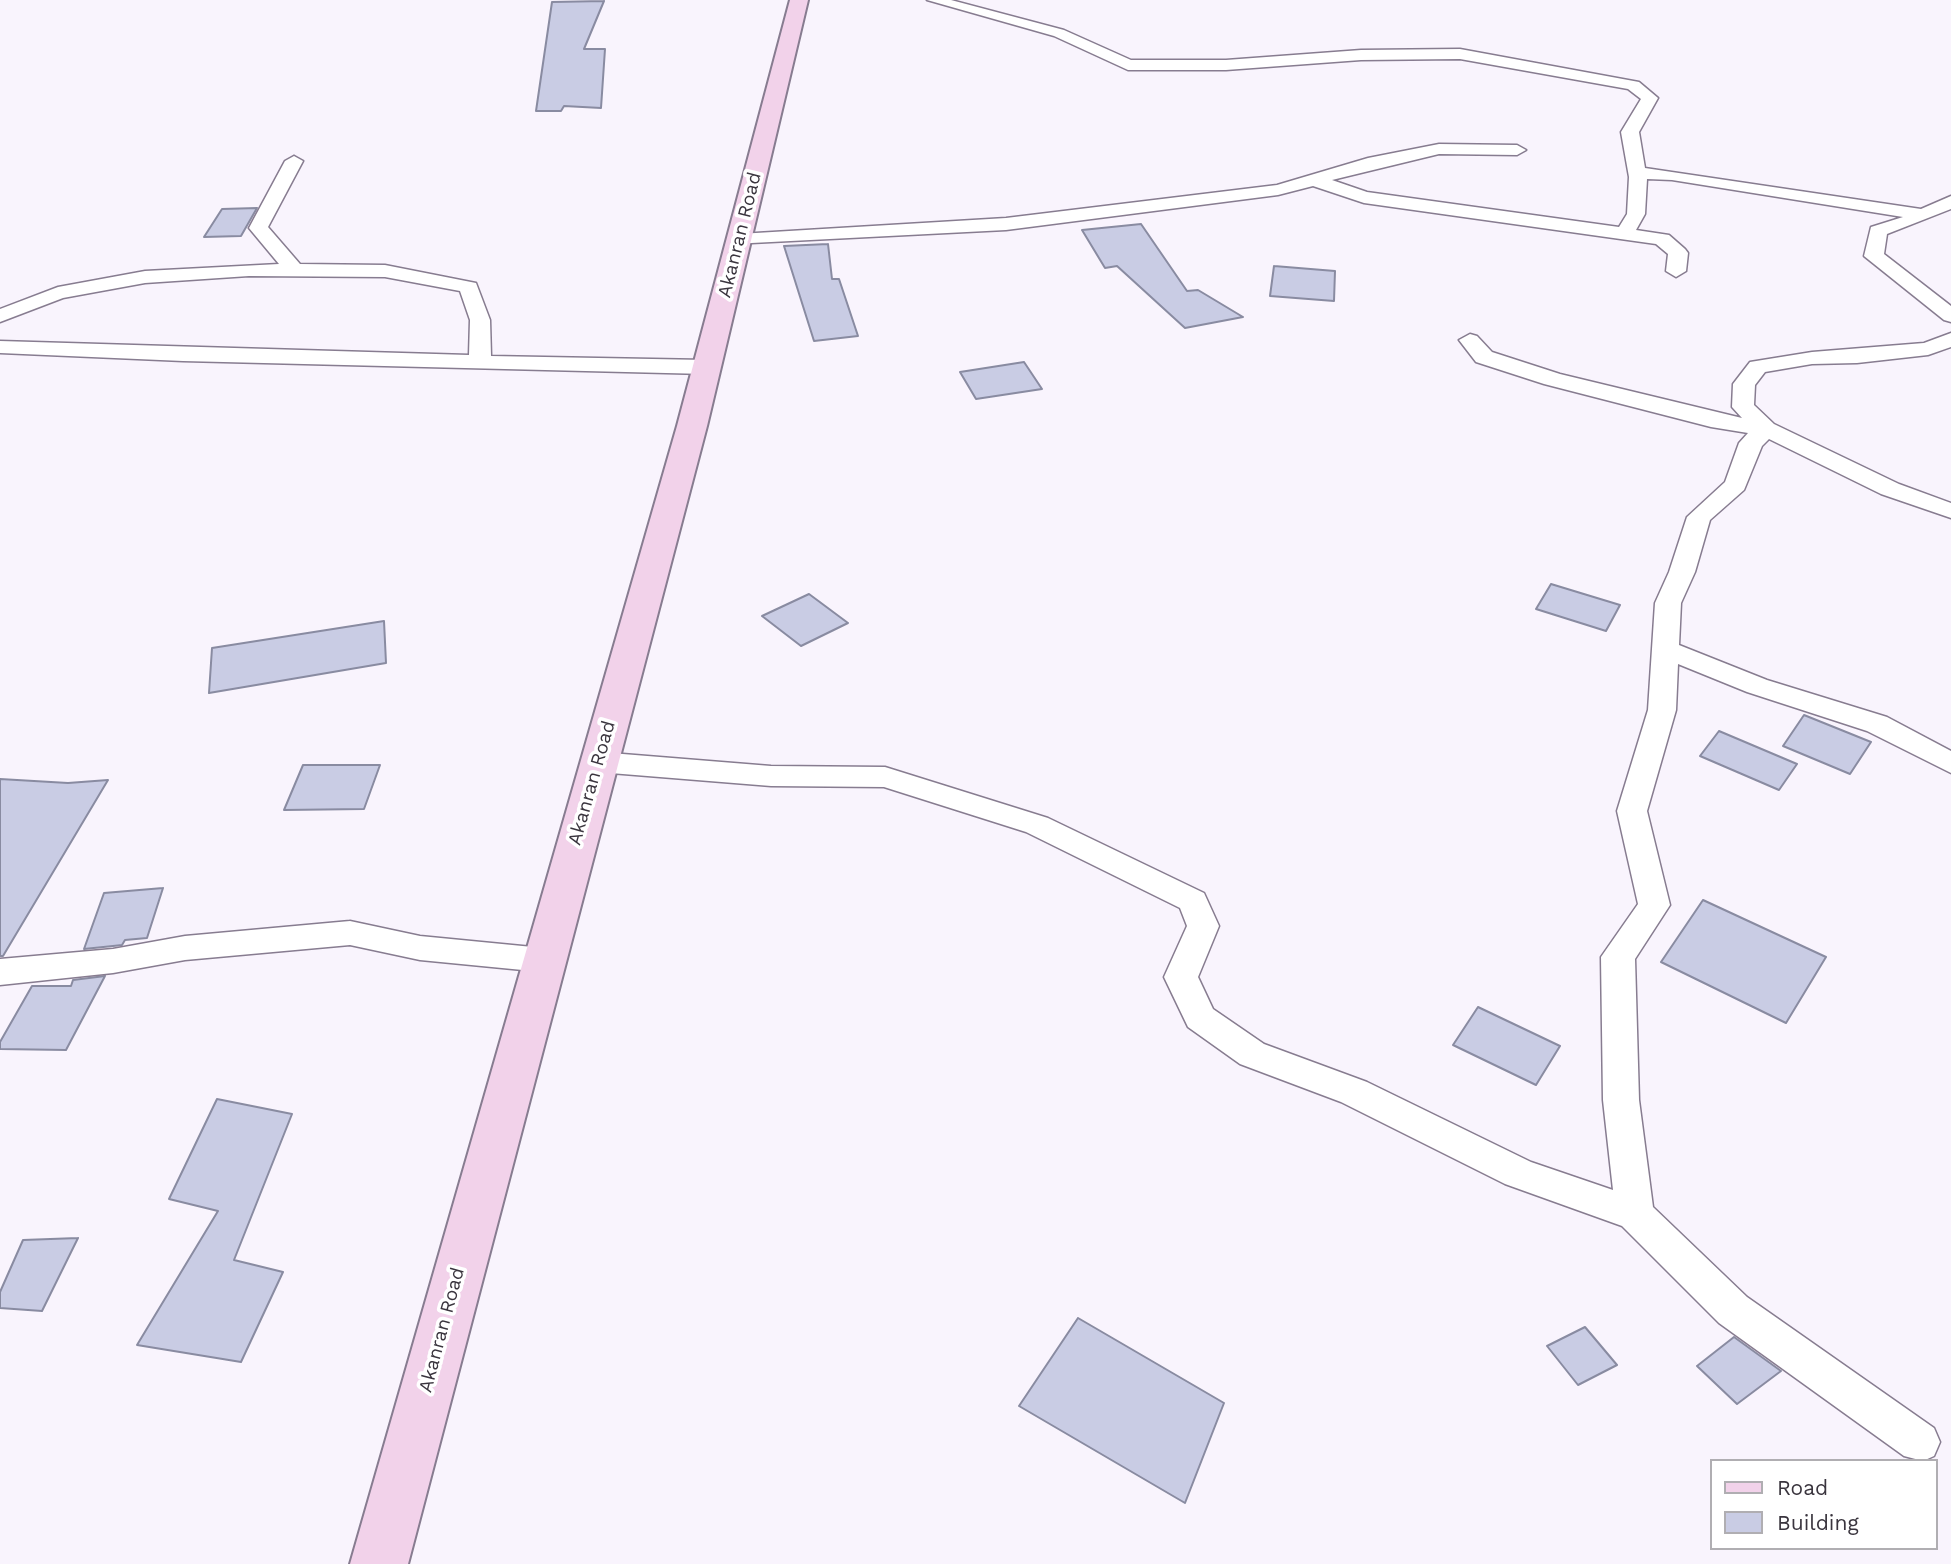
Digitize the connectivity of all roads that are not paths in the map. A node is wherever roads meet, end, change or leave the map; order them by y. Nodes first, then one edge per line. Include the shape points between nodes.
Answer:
1 (799, 0) edge
2 (934, 0) edge
3 (1517, 149) dead end
4 (294, 160) dead end
5 (1638, 173) junction
6 (1317, 181) junction
7 (1951, 202) edge
8 (1920, 214) junction
9 (1625, 233) junction
10 (739, 240) junction
11 (294, 270) junction
12 (1676, 271) dead end
13 (0, 316) edge
14 (1951, 316) edge
15 (1951, 339) edge
16 (1470, 341) dead end
17 (0, 347) edge
18 (480, 361) junction
19 (706, 367) junction
20 (1766, 429) junction
21 (1951, 511) edge
22 (1665, 649) junction
23 (598, 762) junction
24 (1951, 763) edge
25 (543, 960) junction
26 (0, 972) edge
27 (1635, 1214) junction
28 (1919, 1442) dead end
29 (379, 1564) edge

1 - 10 main road, Akanran Road
2 - 5 street via 1059,33 1128,65 1460,54 1633,85 1650,99 1630,132
3 - 6 street via 1439,149 1374,162
4 - 11 street via 258,228
5 - 8 street
5 - 9 street via 1636,214
6 - 9 street via 1364,197
6 - 10 street via 1278,190 1006,224
7 - 8 street
8 - 14 street via 1878,230 1874,256
9 - 12 street via 1662,239 1678,253
10 - 19 main road, Akanran Road
11 - 13 street via 145,277 58,293
11 - 18 street via 385,271 469,287 480,320
15 - 20 street via 1927,349 1758,367 1744,384 1743,407
16 - 20 street via 1484,357 1552,379 1698,417
17 - 18 street
18 - 19 street
19 - 23 main road, Akanran Road
20 - 21 street via 1891,489
20 - 22 street via 1751,443 1736,485 1699,517 1668,603
22 - 24 street via 1757,686 1877,724
22 - 27 street via 1662,710 1632,811 1654,905 1618,957 1621,1100
23 - 25 main road, Akanran Road
23 - 27 street via 771,776 886,777 1037,825 1193,901 1203,926 1181,977 1200,1018 1252,1054 1354,1092 1518,1173
25 - 26 street via 419,948 350,933
25 - 29 main road, Akanran Road
27 - 28 street via 1733,1310

